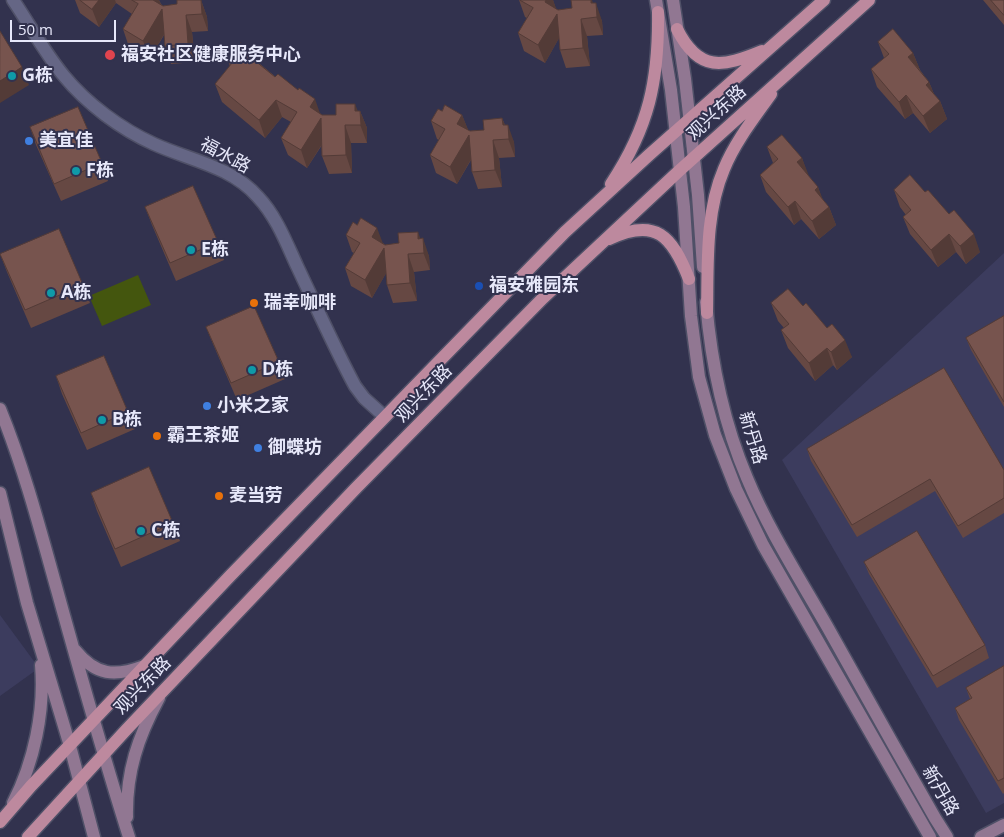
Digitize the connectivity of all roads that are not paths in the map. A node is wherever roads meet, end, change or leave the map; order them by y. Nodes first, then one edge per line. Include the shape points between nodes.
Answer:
1 (13, 0) edge
2 (673, 0) edge
3 (824, 0) edge
4 (869, 0) edge
5 (657, 6) edge
6 (678, 29) junction
7 (774, 46) junction
8 (786, 74) junction
9 (689, 119) junction
10 (676, 131) junction
11 (693, 157) junction
12 (680, 170) junction
13 (601, 199) junction
14 (600, 244) junction
15 (689, 279) junction
16 (707, 313) junction
17 (0, 409) edge
18 (384, 416) junction
19 (0, 493) edge
20 (38, 640) junction
21 (73, 647) junction
22 (144, 666) junction
23 (163, 691) junction
24 (93, 720) junction
25 (70, 746) junction
26 (103, 755) junction
27 (78, 782) junction
28 (9, 811) junction
29 (0, 822) edge
30 (1004, 825) edge
31 (128, 833) edge
32 (28, 837) edge
33 (94, 837) edge
34 (930, 837) edge
35 (947, 837) edge
36 (981, 837) edge

1 - 18 street, 福水路 via 64,77 115,122 154,144 233,176 258,196 278,226 355,386
2 - 6 main road, 新丹路
3 - 7 main road, 观兴东路
4 - 8 main road, 观兴东路
5 - 10 main road, 新丹路
5 - 13 main road via 656,66 645,118 628,156
6 - 7 main road via 689,48 713,63 733,62
6 - 9 main road, 新丹路
7 - 9 main road, 观兴东路
8 - 11 main road, 观兴东路
8 - 16 main road via 732,152 718,186 710,238
9 - 10 main road, 观兴东路
9 - 11 main road, 新丹路
10 - 12 main road, 新丹路
10 - 13 main road, 观兴东路
11 - 12 main road, 观兴东路
11 - 16 main road, 新丹路
12 - 14 main road, 观兴东路
12 - 15 main road, 新丹路
13 - 18 main road, 观兴东路
14 - 15 main road via 622,234 648,230 657,232 675,250
14 - 23 main road, 观兴东路 via 356,488
15 - 34 main road, 新丹路 via 699,377 715,435 736,489 763,544
16 - 35 main road, 新丹路 via 716,375 729,427 747,478 785,552
17 - 21 main road via 17,452
18 - 22 main road, 观兴东路
19 - 20 main road
20 - 25 main road
20 - 28 main road via 42,674 36,737 25,778
21 - 22 main road via 86,662 104,672 123,672
21 - 24 main road
22 - 24 main road, 观兴东路
23 - 26 main road, 观兴东路
23 - 31 main road via 134,751 128,790
24 - 25 main road, 观兴东路
24 - 26 main road
25 - 27 main road
25 - 28 main road, 观兴东路
26 - 27 main road, 观兴东路
26 - 31 main road
27 - 32 main road, 观兴东路
27 - 33 main road
28 - 29 main road, 观兴东路
30 - 36 main road

